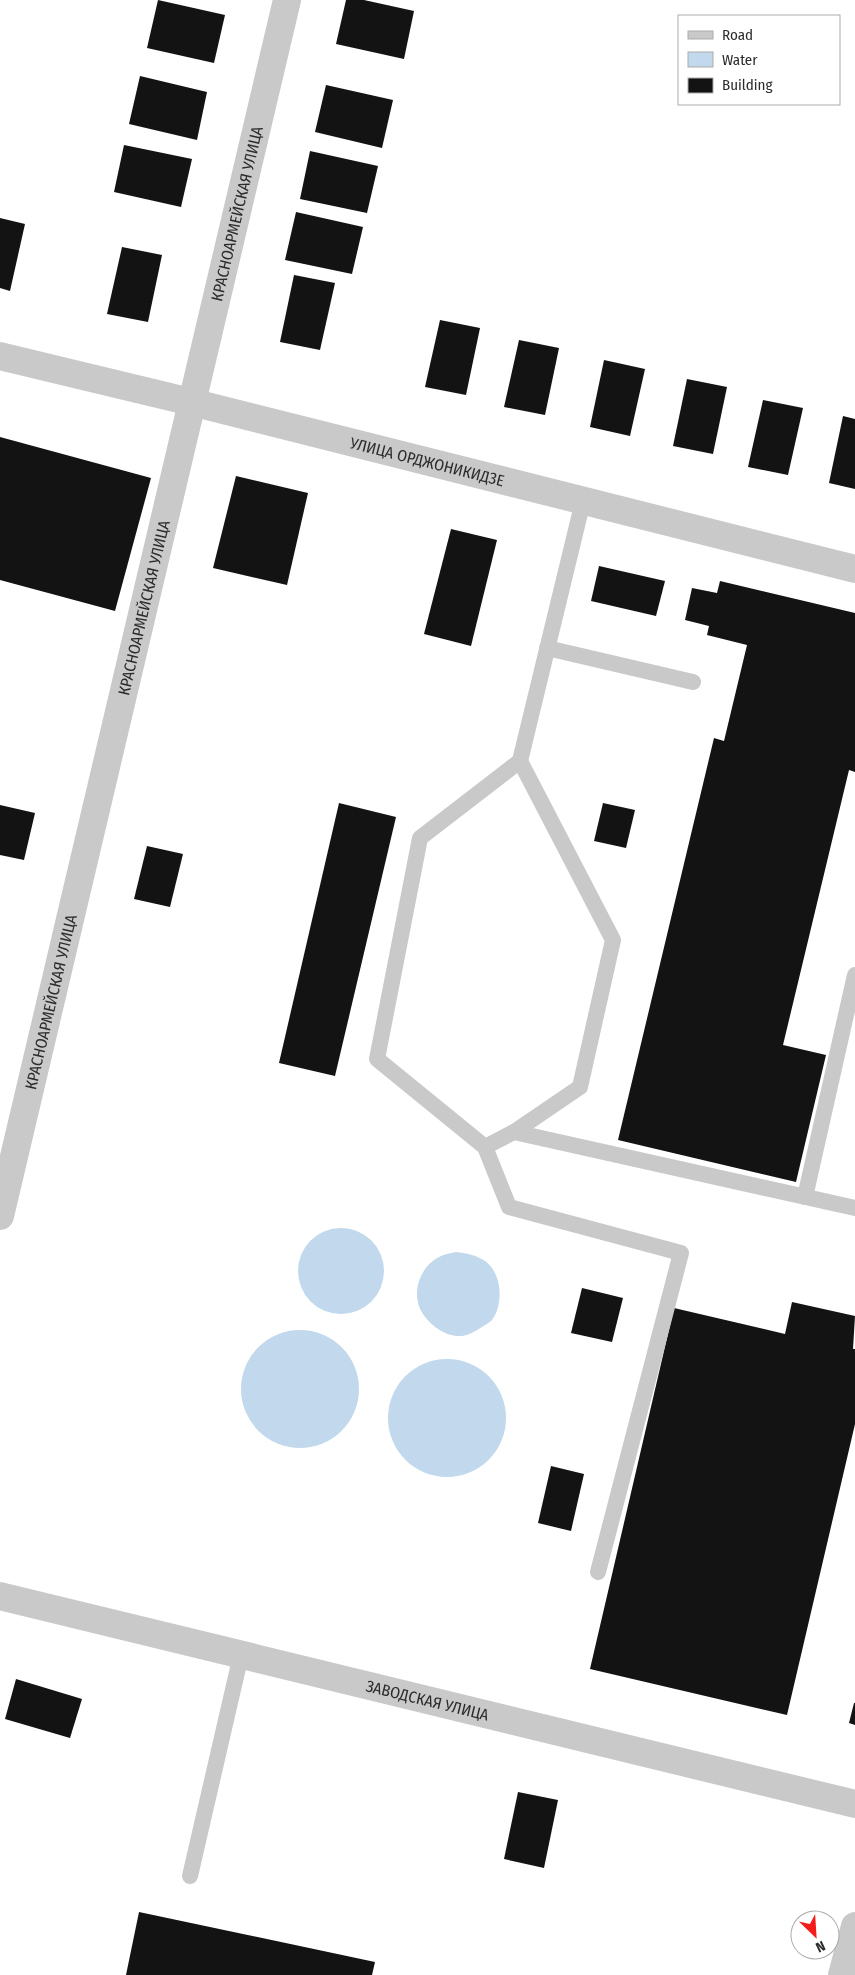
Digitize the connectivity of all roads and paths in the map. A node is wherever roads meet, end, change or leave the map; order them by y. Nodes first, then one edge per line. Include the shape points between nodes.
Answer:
1 (287, 0) edge
2 (0, 356) edge
3 (191, 402) junction
4 (584, 500) junction
5 (855, 569) edge
6 (547, 648) junction
7 (693, 682) dead end
8 (520, 761) junction
9 (855, 975) edge
10 (514, 1132) junction
11 (485, 1147) junction
12 (805, 1197) junction
13 (855, 1208) edge
14 (0, 1216) edge
15 (598, 1572) dead end
16 (0, 1596) edge
17 (241, 1655) junction
18 (855, 1804) edge
19 (190, 1876) dead end
20 (855, 1926) edge
21 (842, 1975) edge

1 - 3 street, КРАСНОАРМЕЙСКАЯ УЛИЦА
2 - 3 street, УЛИЦА ОРДЖОНИКИДЗЕ
3 - 4 street, УЛИЦА ОРДЖОНИКИДЗЕ
3 - 14 street, КРАСНОАРМЕЙСКАЯ УЛИЦА
4 - 5 street, УЛИЦА ОРДЖОНИКИДЗЕ
4 - 6 lane
6 - 7 lane
6 - 8 lane
8 - 10 lane via 613,940 580,1087
8 - 11 lane via 420,838 377,1059
9 - 12 lane
10 - 11 lane
10 - 12 lane
11 - 15 lane via 509,1207 681,1253
12 - 13 lane
16 - 17 street, ЗАВОДСКАЯ УЛИЦА
17 - 18 street, ЗАВОДСКАЯ УЛИЦА
17 - 19 lane
20 - 21 street

